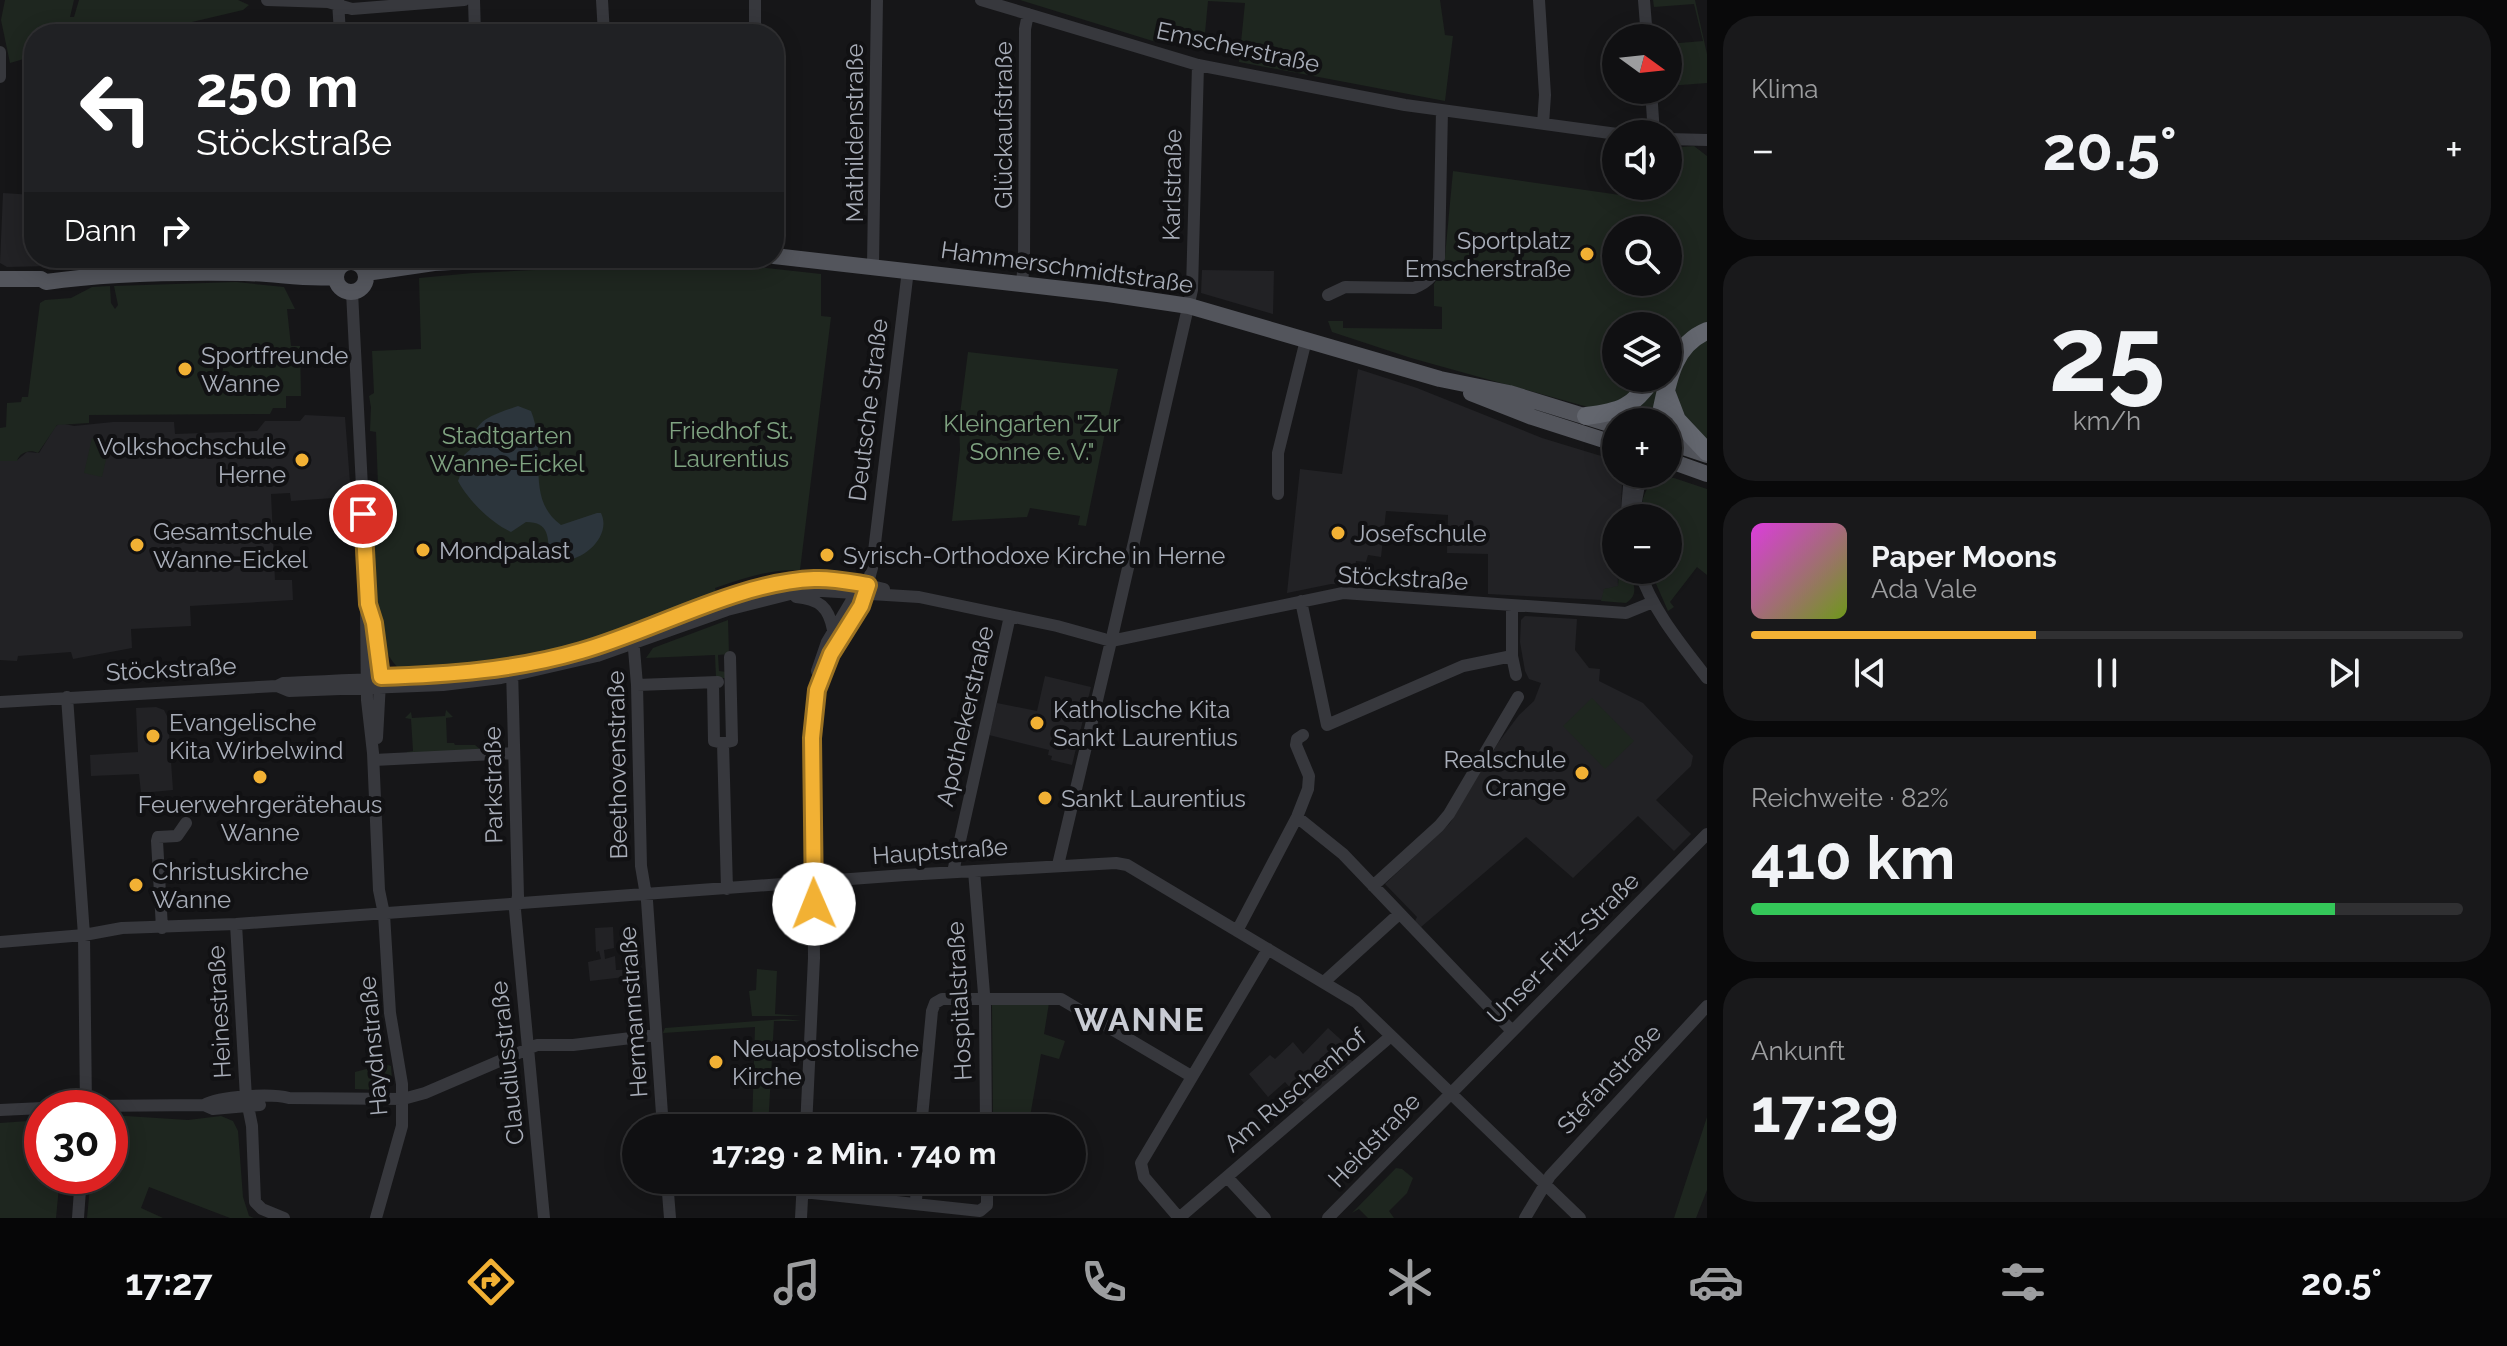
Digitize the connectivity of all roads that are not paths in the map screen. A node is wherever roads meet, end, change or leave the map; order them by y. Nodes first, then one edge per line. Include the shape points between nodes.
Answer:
1 (267, 0) edge
2 (464, 0) edge
3 (474, 0) edge
4 (602, 0) edge
5 (755, 0) edge
6 (877, 0) edge
7 (981, 0) edge
8 (1539, 0) edge
9 (1644, 0) edge
10 (338, 3) edge
11 (1028, 14) junction
12 (339, 24) edge
13 (475, 24) edge
14 (603, 24) edge
15 (755, 24) edge
16 (1646, 24) edge
17 (0, 52) edge
18 (1198, 65) junction
19 (0, 77) edge
20 (1442, 110) junction
21 (1543, 124) junction
22 (1602, 132) edge
23 (1682, 139) edge
24 (1707, 140) edge
25 (784, 257) edge
26 (873, 266) junction
27 (204, 268) edge
28 (254, 268) edge
29 (339, 268) edge
30 (363, 268) edge
31 (400, 268) edge
32 (908, 270) junction
33 (366, 273) junction
34 (336, 277) junction
35 (0, 279) edge
36 (46, 282) junction
37 (1022, 283) junction
38 (0, 288) edge
39 (352, 292) junction
40 (1328, 295) dead end
41 (1189, 306) junction
42 (1707, 323) edge
43 (1707, 331) edge
44 (1682, 336) edge
45 (1306, 340) junction
46 (1682, 349) edge
47 (1440, 379) junction
48 (1646, 392) edge
49 (1664, 392) edge
50 (1586, 416) junction
51 (1602, 421) edge
52 (1597, 438) junction
53 (1602, 440) edge
54 (1602, 442) edge
55 (1682, 446) edge
56 (1707, 453) edge
57 (1682, 466) edge
58 (1707, 474) edge
59 (1278, 494) dead end
60 (1645, 584) edge
61 (863, 589) junction
62 (785, 594) junction
63 (1301, 601) junction
64 (1653, 602) junction
65 (1512, 606) junction
66 (1010, 616) junction
67 (833, 630) junction
68 (1112, 637) junction
69 (634, 639) junction
70 (1512, 656) junction
71 (730, 657) dead end
72 (512, 671) junction
73 (1516, 675) dead end
74 (1707, 678) edge
75 (731, 682) junction
76 (374, 683) junction
77 (713, 683) junction
78 (637, 685) junction
79 (817, 690) junction
80 (67, 697) junction
81 (1518, 697) dead end
82 (0, 702) edge
83 (1303, 735) dead end
84 (723, 743) junction
85 (514, 753) junction
86 (373, 757) junction
87 (1297, 817) junction
88 (186, 823) dead end
89 (1707, 834) edge
90 (1058, 865) junction
91 (974, 871) junction
92 (953, 872) junction
93 (814, 882) junction
94 (1373, 886) junction
95 (727, 889) junction
96 (645, 894) junction
97 (516, 903) junction
98 (384, 914) junction
99 (1399, 914) junction
100 (236, 924) junction
101 (162, 928) junction
102 (1237, 931) junction
103 (84, 935) junction
104 (0, 942) edge
105 (1268, 949) junction
106 (1324, 982) junction
107 (985, 998) junction
108 (1707, 1006) edge
109 (1512, 1031) junction
110 (656, 1035) junction
111 (1391, 1036) junction
112 (527, 1049) junction
113 (1191, 1076) junction
114 (86, 1090) edge
115 (1451, 1094) junction
116 (403, 1099) junction
117 (247, 1102) junction
118 (128, 1106) edge
119 (24, 1109) edge
120 (0, 1110) edge
121 (662, 1114) edge
122 (807, 1114) edge
123 (922, 1114) edge
124 (986, 1114) edge
125 (1227, 1177) junction
126 (1544, 1183) junction
127 (80, 1194) edge
128 (668, 1194) edge
129 (802, 1194) edge
130 (860, 1194) edge
131 (916, 1194) edge
132 (987, 1194) edge
133 (916, 1202) junction
134 (940, 1212) edge
135 (78, 1218) edge
136 (284, 1218) edge
137 (376, 1218) edge
138 (544, 1218) edge
139 (670, 1218) edge
140 (801, 1218) edge
141 (1179, 1218) edge
142 (1265, 1218) edge
143 (1328, 1218) edge
144 (1525, 1218) edge
145 (1580, 1218) edge

1 - 10 street
2 - 10 street via 364,8
3 - 13 street
4 - 14 street
5 - 15 street
6 - 26 street, Mathildenstraße
7 - 11 street, Emscherstraße
8 - 21 street
9 - 16 street
10 - 12 street
11 - 18 street, Emscherstraße
11 - 37 street, Glückaufstraße
17 - 19 street
18 - 20 street, Emscherstraße
18 - 41 street, Karlstraße
20 - 21 street, Emscherstraße
20 - 40 street via 1439,258 1434,274 1414,288 1345,287
21 - 22 street, Emscherstraße
23 - 24 street
25 - 26 main road, Hammerschmidtstraße
26 - 32 main road, Hammerschmidtstraße
27 - 36 main road
28 - 34 main road via 304,279
29 - 34 main road
30 - 33 main road
31 - 33 main road
32 - 37 main road, Hammerschmidtstraße
32 - 61 street, Deutsche Straße via 872,556
33 - 39 main road via 363,286
34 - 39 main road via 341,288
35 - 36 main road
36 - 38 main road
37 - 41 main road, Hammerschmidtstraße
39 - 76 street, Haydnstraße
41 - 45 main road, Hammerschmidtstraße
41 - 68 street, Karlstraße
42 - 44 highway
43 - 46 highway
45 - 47 main road, Hammerschmidtstraße
45 - 59 street via 1278,453
47 - 50 main road, Hammerschmidtstraße
47 - 52 main road, Hammerschmidtstraße
48 - 50 highway via 1629,406
49 - 56 highway via 1677,420
50 - 51 main road, Hammerschmidtstraße
52 - 53 main road, Hammerschmidtstraße
52 - 54 main road
55 - 56 main road
57 - 58 main road
60 - 64 street
61 - 62 street, Stöckstraße
61 - 66 street, Stöckstraße
61 - 67 street
61 - 69 street, Stöckstraße via 815,579 776,584 723,600
61 - 79 street via 861,606 831,654
62 - 67 street via 816,600 830,614
62 - 69 street, Stöckstraße
63 - 65 street, Stöckstraße via 1343,593
63 - 68 street, Stöckstraße
63 - 70 street via 1327,725 1463,666
64 - 65 street, Stöckstraße via 1626,613
64 - 74 street
65 - 70 street
66 - 68 street, Stöckstraße via 1090,637
66 - 92 street, Apothekerstraße
67 - 79 street via 819,663
68 - 90 street, Karlstraße
69 - 72 street, Stöckstraße via 597,656
69 - 78 street, Beethovenstraße
70 - 73 street
71 - 75 street
72 - 76 street, Stöckstraße via 443,685
72 - 85 street, Parkstraße
75 - 77 street
75 - 84 street via 732,741
76 - 80 street, Stöckstraße via 283,683
76 - 86 street, Haydnstraße
77 - 78 street
77 - 84 street via 714,741
78 - 96 street, Beethovenstraße
79 - 93 street via 812,738
80 - 82 street, Stöckstraße
80 - 103 street
81 - 94 street via 1449,814
83 - 87 street via 1296,745 1309,776
84 - 95 street
85 - 86 street
85 - 97 street, Parkstraße
86 - 98 street, Haydnstraße
87 - 94 street
87 - 102 street
88 - 101 street via 177,836 157,841
89 - 109 street, Unser-Fritz-Straße
90 - 91 street, Hauptstraße
90 - 102 street, Hauptstraße via 1127,865
91 - 92 street, Hauptstraße
91 - 107 street, Hospitalstraße
92 - 93 street, Hauptstraße
93 - 95 street, Hauptstraße
93 - 122 street
94 - 99 street
95 - 96 street, Hauptstraße
96 - 97 street, Hauptstraße
96 - 110 street, Hermannstraße
97 - 98 street, Hauptstraße
97 - 112 street, Claudiusstraße
98 - 100 street, Hauptstraße
98 - 116 street, Haydnstraße via 390,1013
99 - 106 street
99 - 109 street
100 - 101 street, Hauptstraße
100 - 117 street, Heinestraße
101 - 103 street, Hauptstraße
102 - 105 street, Hauptstraße
103 - 104 street, Hauptstraße
103 - 114 street
105 - 106 street, Hauptstraße
105 - 113 street
106 - 111 street, Hauptstraße via 1356,1002
107 - 113 street via 1066,1000
107 - 123 street via 935,1003
107 - 124 street, Hospitalstraße
108 - 126 street, Stefanstraße
109 - 115 street, Unser-Fritz-Straße
110 - 112 street
110 - 121 street, Hermannstraße
111 - 115 street, Hauptstraße
111 - 125 street, Am Ruschenhof
112 - 116 street
112 - 138 street, Claudiusstraße
113 - 141 street via 1140,1168
115 - 126 street, Hauptstraße
115 - 143 street, Heidstraße
116 - 117 street via 277,1095
116 - 137 street, Haydnstraße via 402,1126
117 - 118 street
117 - 136 street, Heinestraße via 254,1195 259,1207
119 - 120 street
125 - 141 street, Am Ruschenhof
125 - 142 street, Am Ruschenhof
126 - 144 street, Stefanstraße
126 - 145 street, Hauptstraße
127 - 135 street
128 - 139 street
129 - 140 street
130 - 133 street
131 - 133 street
132 - 134 street via 984,1209
133 - 134 street

